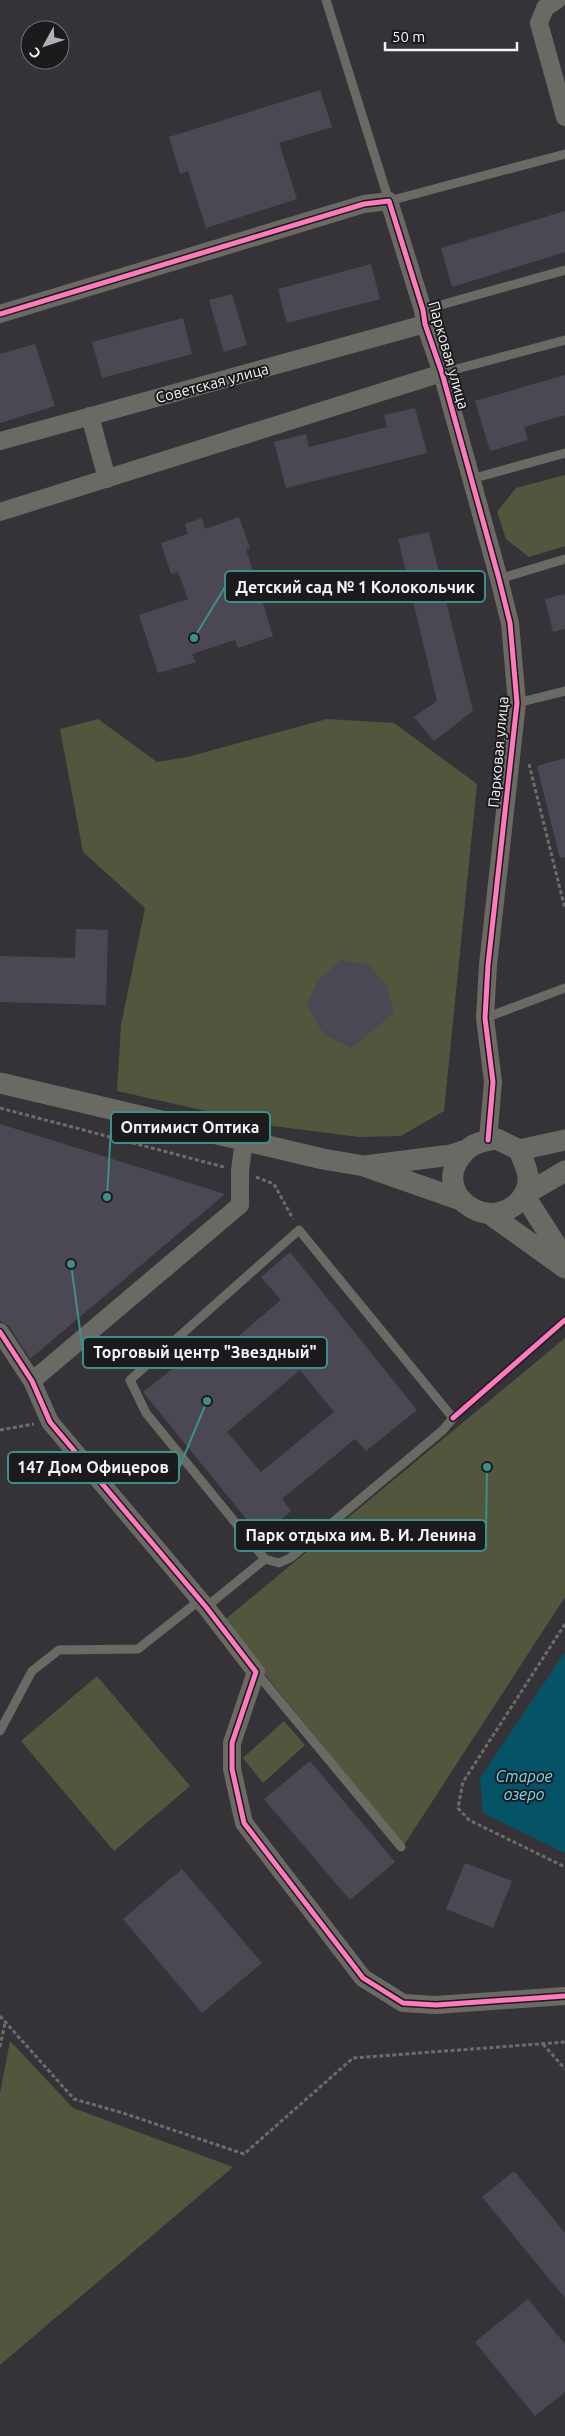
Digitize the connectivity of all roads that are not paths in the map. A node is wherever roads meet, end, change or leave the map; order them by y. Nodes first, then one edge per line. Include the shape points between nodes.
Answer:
1 (326, 0) edge
2 (557, 0) edge
3 (561, 85) edge
4 (565, 116) edge
5 (565, 154) edge
6 (389, 201) junction
7 (565, 270) edge
8 (0, 314) edge
9 (424, 317) junction
10 (565, 340) edge
11 (442, 374) junction
12 (90, 416) junction
13 (0, 441) edge
14 (565, 453) edge
15 (107, 478) junction
16 (472, 479) junction
17 (0, 512) edge
18 (565, 559) edge
19 (499, 579) junction
20 (565, 692) edge
21 (516, 703) junction
22 (565, 988) edge
23 (485, 1018) junction
24 (0, 1083) edge
25 (244, 1140) junction
26 (488, 1140) junction
27 (565, 1140) edge
28 (519, 1150) junction
29 (463, 1151) junction
30 (364, 1166) junction
31 (565, 1171) edge
32 (524, 1195) junction
33 (461, 1200) junction
34 (491, 1214) junction
35 (565, 1259) edge
36 (565, 1268) edge
37 (0, 1332) edge
38 (32, 1381) junction
39 (265, 1559) junction
40 (203, 1604) junction
41 (256, 1672) junction
42 (0, 1731) edge
43 (401, 1847) dead end
44 (565, 1996) edge

1 - 6 lane
2 - 3 street via 544,8 539,23
3 - 4 street
5 - 6 lane
6 - 8 street via 364,204
6 - 9 street, Парковая улица
7 - 9 lane
9 - 11 street, Парковая улица
9 - 12 street, Советская улица
10 - 11 lane
11 - 15 street
11 - 16 street, Парковая улица
12 - 13 street, Советская улица
12 - 15 street
14 - 16 lane
15 - 17 street
16 - 19 street, Парковая улица
18 - 19 lane
19 - 21 street, Парковая улица via 510,623
20 - 21 lane
21 - 23 street, Парковая улица
22 - 23 lane
23 - 26 street, Парковая улица via 493,1082
24 - 25 street
25 - 30 street
25 - 38 street via 240,1205
26 - 28 street via 497,1140
26 - 29 street via 479,1141
27 - 28 street
28 - 32 street via 529,1179
29 - 30 street
29 - 33 street via 454,1168 453,1180
30 - 33 street
31 - 32 street
32 - 34 street via 504,1212
32 - 35 street
33 - 34 street via 474,1210
34 - 36 street
37 - 38 street
38 - 40 street via 50,1422
39 - 39 lane via 146,1413 130,1380 299,1230 453,1418 443,1430 290,1558 279,1563
39 - 40 lane
40 - 41 street
40 - 42 lane via 138,1649 58,1650 32,1671
41 - 43 lane
41 - 44 street via 232,1743 232,1770 244,1823 364,1978 403,2003 436,2005

